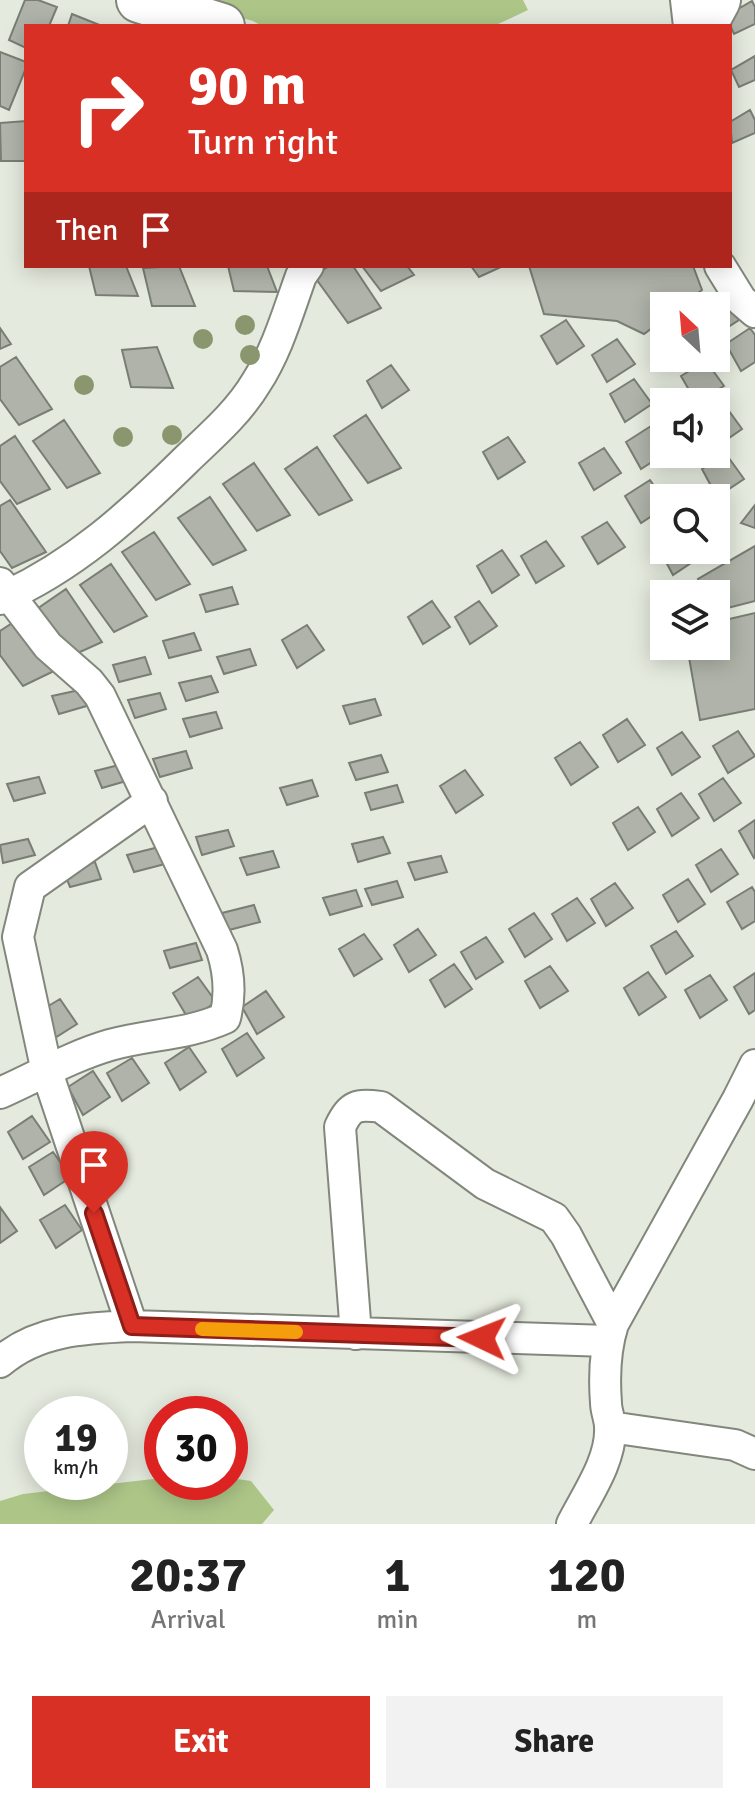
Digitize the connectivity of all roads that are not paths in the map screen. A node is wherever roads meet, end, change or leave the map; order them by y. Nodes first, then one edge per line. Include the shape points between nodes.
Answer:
1 (139, 0) edge
2 (686, 0) edge
3 (718, 0) edge
4 (216, 24) edge
5 (689, 24) edge
6 (705, 24) edge
7 (307, 268) edge
8 (721, 268) edge
9 (755, 312) edge
10 (3, 592) edge
11 (152, 801) junction
12 (754, 1069) edge
13 (47, 1072) junction
14 (0, 1093) edge
15 (132, 1326) junction
16 (610, 1332) junction
17 (356, 1334) junction
18 (0, 1362) edge
19 (610, 1427) junction
20 (755, 1454) edge
21 (572, 1524) edge

1 - 4 main road
2 - 5 street
3 - 6 main road
7 - 10 street via 269,361 240,408 113,528 41,578
8 - 9 street
10 - 11 street via 57,656 100,696
11 - 13 street via 30,887 18,937
11 - 13 street via 222,950 229,1002 225,1018 185,1033 105,1047
12 - 16 street
13 - 14 street
13 - 15 street
15 - 17 street
15 - 18 street via 60,1332 16,1349
16 - 17 street
16 - 17 street via 554,1218 485,1184 381,1107 362,1104 347,1112 340,1127
16 - 19 street
19 - 20 street via 735,1445
19 - 21 street via 608,1446

